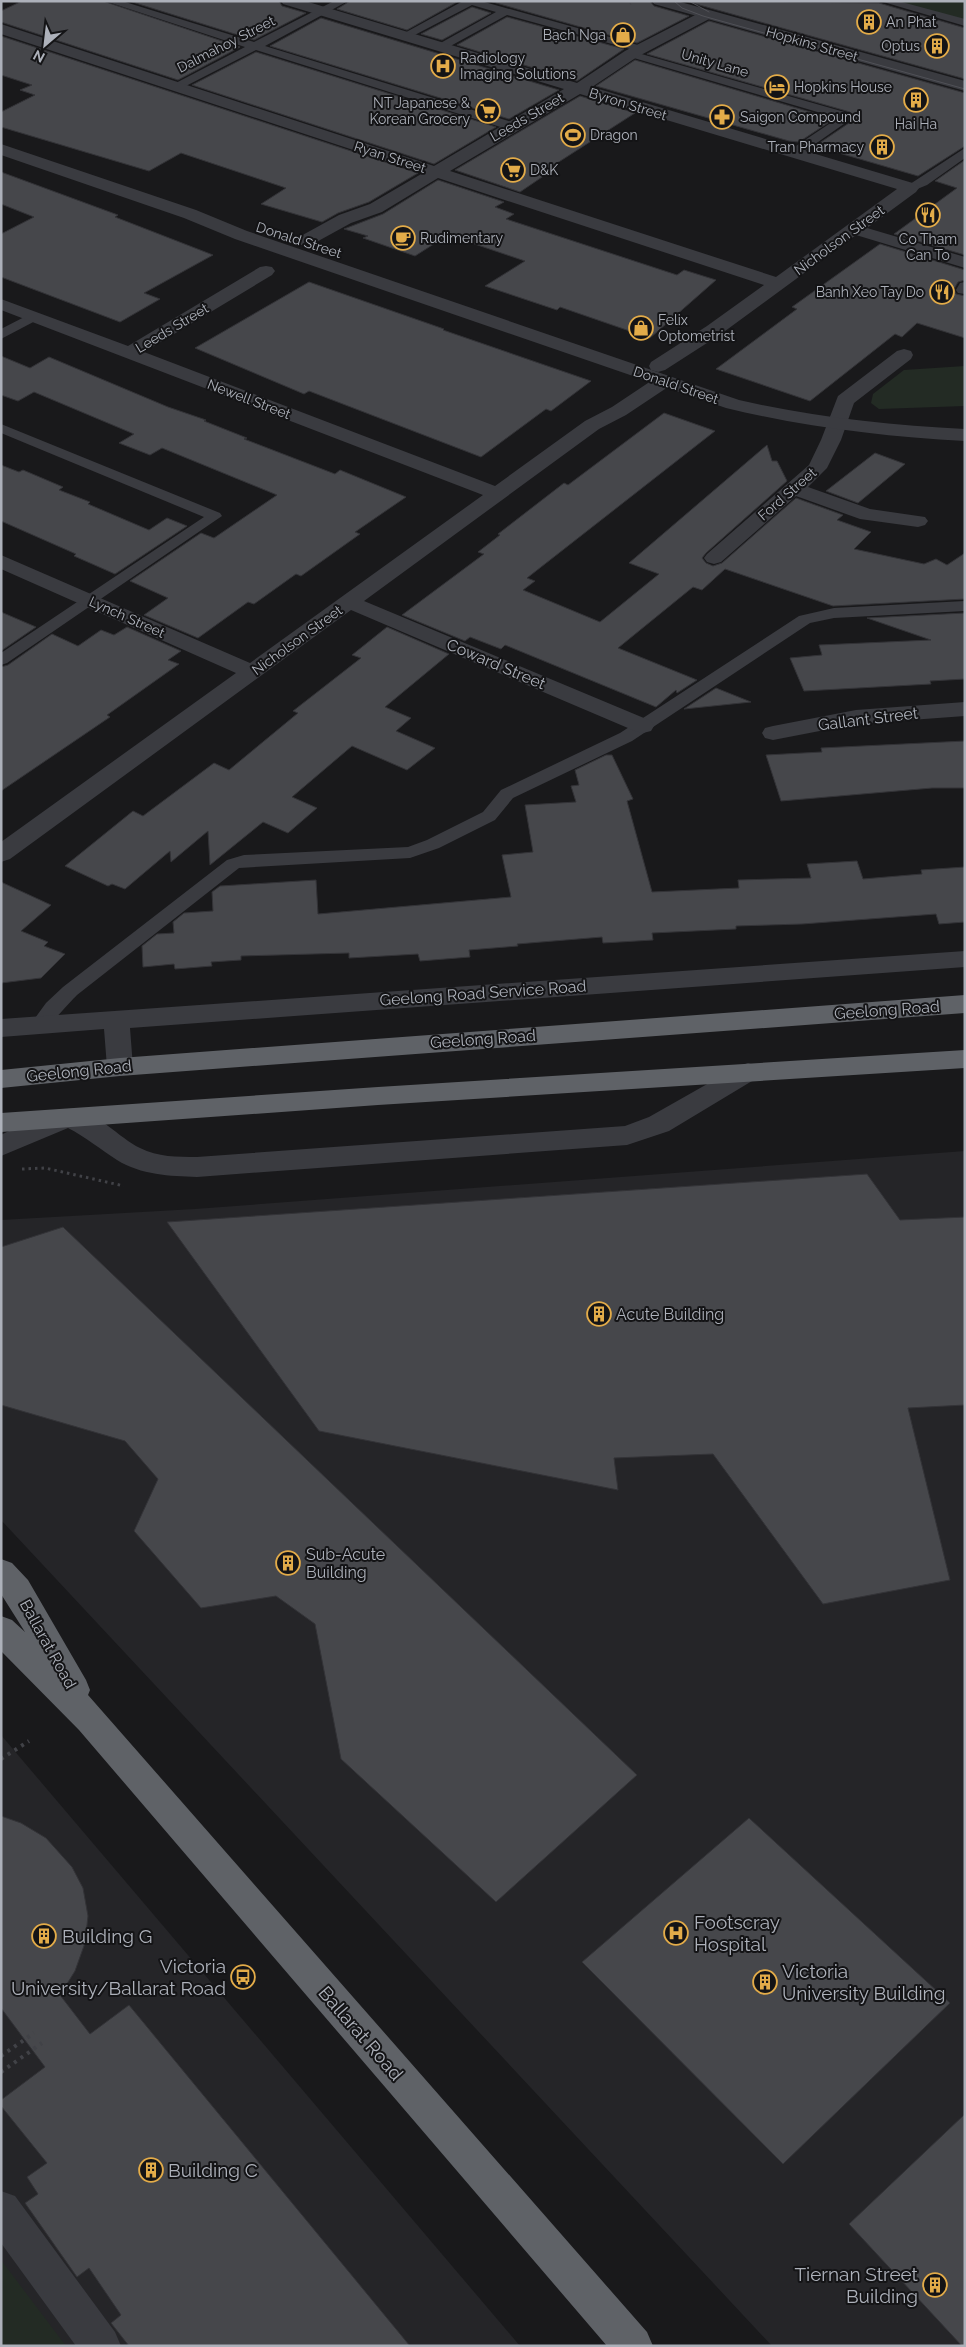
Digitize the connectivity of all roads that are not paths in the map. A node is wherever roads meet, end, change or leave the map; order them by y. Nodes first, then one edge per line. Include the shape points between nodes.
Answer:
1 (110, 1) edge
2 (288, 1) edge
3 (344, 1) edge
4 (469, 1) edge
5 (885, 1) edge
6 (668, 2) edge
7 (323, 12) junction
8 (504, 12) junction
9 (706, 15) junction
10 (965, 23) edge
11 (1, 29) edge
12 (405, 36) junction
13 (255, 47) junction
14 (441, 47) junction
15 (636, 52) junction
16 (965, 86) edge
17 (176, 87) junction
18 (580, 88) junction
19 (820, 120) dead end
20 (511, 126) junction
21 (826, 133) junction
22 (1, 149) edge
23 (965, 152) edge
24 (794, 153) junction
25 (436, 172) junction
26 (910, 188) junction
27 (376, 208) junction
28 (853, 229) junction
29 (301, 247) junction
30 (323, 247) junction
31 (965, 263) edge
32 (266, 271) dead end
33 (779, 284) junction
34 (428, 298) junction
35 (1, 304) edge
36 (34, 316) junction
37 (1, 335) edge
38 (130, 353) junction
39 (904, 355) dead end
40 (661, 373) junction
41 (834, 422) junction
42 (862, 426) junction
43 (965, 427) edge
44 (1, 428) edge
45 (965, 435) edge
46 (792, 488) junction
47 (496, 493) junction
48 (918, 521) dead end
49 (714, 558) dead end
50 (1, 561) edge
51 (90, 600) junction
52 (349, 602) junction
53 (965, 606) edge
54 (1, 660) edge
55 (253, 672) junction
56 (965, 710) edge
57 (643, 726) junction
58 (772, 732) dead end
59 (1, 854) edge
60 (965, 959) edge
61 (965, 1004) edge
62 (116, 1019) junction
63 (39, 1025) junction
64 (1, 1028) edge
65 (965, 1059) edge
66 (120, 1066) junction
67 (748, 1072) junction
68 (1, 1079) edge
69 (68, 1119) junction
70 (1, 1123) edge
71 (1, 1146) edge
72 (1, 1572) edge
73 (1, 1630) edge
74 (91, 1720) junction
75 (1, 2210) edge
76 (101, 2346) edge
77 (633, 2346) edge

1 - 13 lane
2 - 7 street, Byron Street
3 - 7 lane, Dalmahoy Street
4 - 8 lane
4 - 12 lane
5 - 10 lane
6 - 9 street, Hopkins Street
7 - 12 street, Byron Street
7 - 13 lane, Dalmahoy Street
8 - 14 lane
8 - 15 lane
9 - 15 street, Leeds Street
9 - 16 street, Hopkins Street
11 - 17 street, Ryan Street
12 - 14 street, Byron Street
13 - 17 lane, Dalmahoy Street
13 - 20 lane
14 - 18 street, Byron Street
15 - 18 street, Leeds Street
15 - 21 lane, Unity Lane via 844,116 845,119
17 - 25 street, Ryan Street
18 - 20 street, Leeds Street
18 - 24 street, Byron Street
19 - 21 lane via 828,125
20 - 25 street, Leeds Street
21 - 24 lane, Unity Lane
22 - 29 street, Donald Street via 190,214
23 - 26 lane, Nicholson Street
24 - 26 street, Byron Street
25 - 27 street, Leeds Street
25 - 33 street, Ryan Street
26 - 28 street, Nicholson Street
27 - 29 street, Leeds Street via 337,222
27 - 30 street, Leeds Street via 359,224
28 - 31 street
28 - 33 street, Nicholson Street
29 - 30 street, Leeds Street
29 - 34 street, Donald Street
30 - 34 street, Donald Street via 380,270
32 - 38 street, Leeds Street
33 - 40 street, Nicholson Street via 714,330 703,351
34 - 40 street, Donald Street via 526,332 580,339
35 - 36 street, Newell Street
36 - 37 lane
36 - 38 street, Newell Street
38 - 47 street, Newell Street
39 - 41 street, Ford Street via 845,400
40 - 41 street, Donald Street via 744,407
40 - 47 street, Nicholson Street via 619,411 592,425
41 - 42 street, Donald Street
41 - 46 street, Ford Street via 821,463
42 - 43 street, Donald Street
42 - 45 street, Donald Street
44 - 51 lane via 215,516
46 - 48 street via 867,515
46 - 49 street, Ford Street
47 - 52 street, Nicholson Street
50 - 51 street, Lynch Street
51 - 54 lane
51 - 55 street, Lynch Street
52 - 55 street, Nicholson Street
52 - 57 street, Coward Street
53 - 57 lane via 813,616
55 - 59 street, Nicholson Street
56 - 58 street, Gallant Street via 856,717
57 - 63 lane via 507,794 489,816 416,851 233,864 70,991
60 - 62 street, Geelong Road Service Road
61 - 66 highway, Geelong Road
62 - 63 street, Geelong Road Service Road
62 - 66 street
63 - 64 street, Geelong Road Service Road
65 - 67 highway
66 - 68 highway, Geelong Road
67 - 69 highway
67 - 69 street via 659,1124 627,1135 207,1166 173,1167 143,1161 98,1132
69 - 70 highway
69 - 71 street
72 - 74 highway, Ballarat Road via 17,1589
73 - 74 highway, Ballarat Road
74 - 77 highway, Ballarat Road
75 - 76 street

